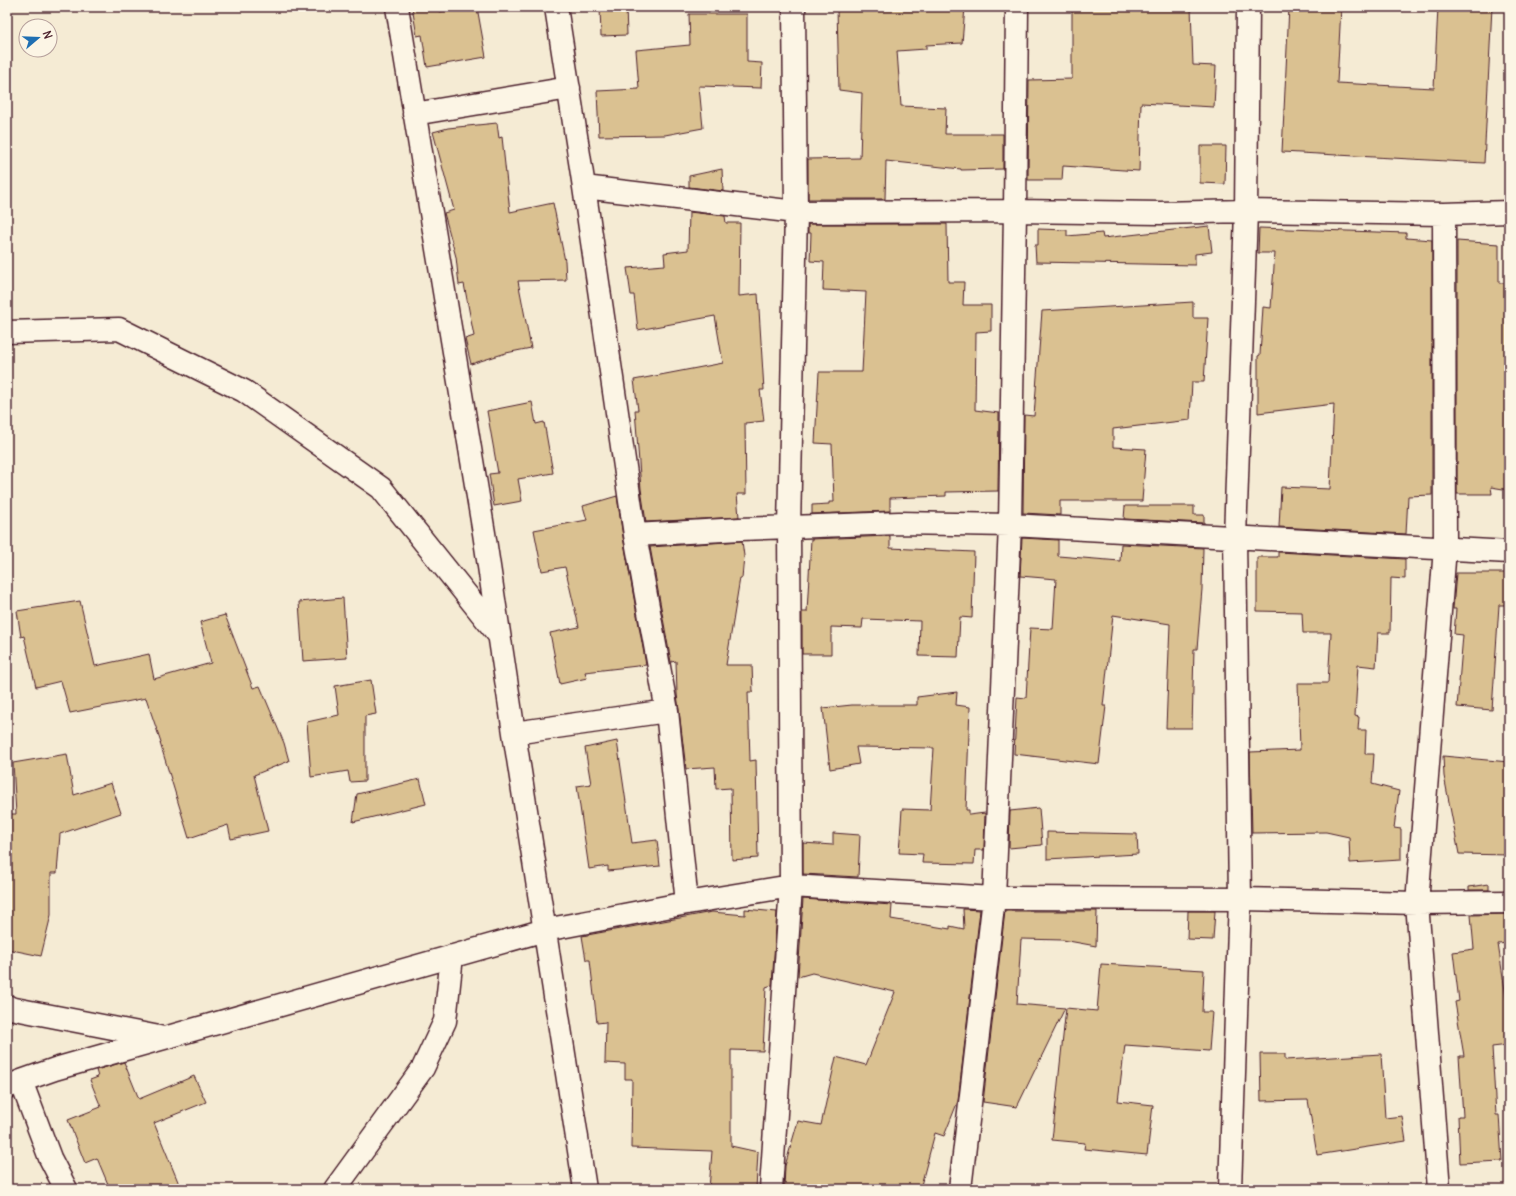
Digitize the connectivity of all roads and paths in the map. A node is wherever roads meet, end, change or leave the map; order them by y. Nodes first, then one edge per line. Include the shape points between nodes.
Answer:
1 (397, 7) edge
2 (556, 7) edge
3 (794, 7) edge
4 (1017, 7) edge
5 (1248, 7) edge
6 (569, 88) junction
7 (414, 114) junction
8 (584, 187) junction
9 (1016, 211) junction
10 (1246, 211) junction
11 (796, 212) junction
12 (1509, 212) edge
13 (1444, 214) junction
14 (7, 332) edge
15 (1010, 525) junction
16 (789, 527) junction
17 (635, 535) junction
18 (1235, 538) junction
19 (1445, 548) junction
20 (1509, 552) edge
21 (499, 635) junction
22 (667, 712) junction
23 (514, 733) junction
24 (791, 886) junction
25 (994, 898) junction
26 (1240, 899) junction
27 (1509, 902) edge
28 (687, 903) junction
29 (1417, 903) junction
30 (545, 930) junction
31 (452, 956) junction
32 (7, 1006) edge
33 (164, 1038) junction
34 (14, 1084) edge
35 (66, 1189) edge
36 (335, 1189) edge
37 (585, 1189) edge
38 (771, 1189) edge
39 (960, 1189) edge
40 (1230, 1189) edge
41 (1439, 1189) edge

1 - 7 street
2 - 6 street
3 - 11 street
4 - 9 street
5 - 10 street
6 - 7 street
6 - 8 street
7 - 21 street
8 - 11 street
8 - 17 street
9 - 10 street
9 - 11 street
9 - 15 street
10 - 13 street
10 - 18 street
11 - 16 street
12 - 13 street
13 - 19 street
14 - 21 street via 119,329 244,391 381,488
15 - 16 street via 899,523
15 - 18 street
15 - 25 street
16 - 17 street
16 - 24 street
17 - 22 street
18 - 19 street
18 - 26 street
19 - 20 street
19 - 29 street
21 - 23 street
22 - 23 street
22 - 28 street
23 - 30 street
24 - 25 street
24 - 28 street
24 - 38 street
25 - 26 street
25 - 39 street
26 - 29 street
26 - 40 street
27 - 29 street
28 - 30 street
29 - 41 street
30 - 31 street
30 - 37 street
31 - 33 street
31 - 36 street via 445,1021 423,1068
32 - 33 street
33 - 34 street via 55,1069
34 - 35 street

